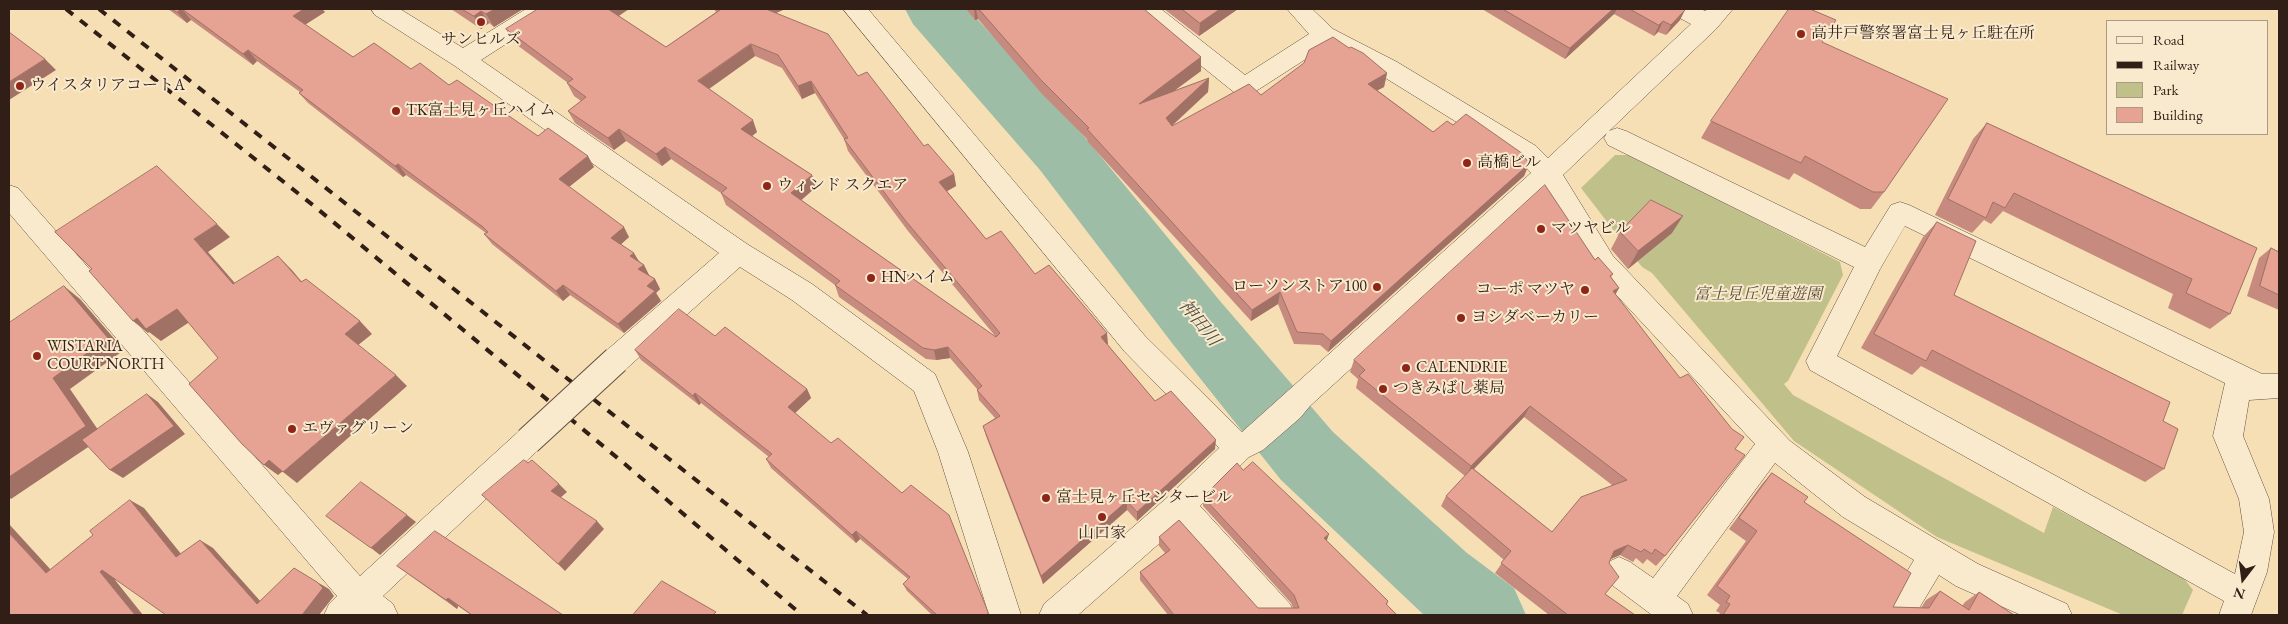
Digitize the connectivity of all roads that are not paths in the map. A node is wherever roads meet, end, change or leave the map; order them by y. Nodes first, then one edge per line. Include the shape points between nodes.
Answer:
1 (383, 9) edge
2 (543, 9) edge
3 (855, 9) edge
4 (1146, 9) edge
5 (1298, 9) edge
6 (1682, 9) edge
7 (1715, 16) edge
8 (1325, 35) junction
9 (463, 60) junction
10 (1617, 138) dead end
11 (1547, 173) junction
12 (9, 195) edge
13 (738, 252) junction
14 (1870, 262) junction
15 (2270, 386) edge
16 (1772, 444) junction
17 (1246, 445) junction
18 (1180, 506) junction
19 (1934, 555) junction
20 (1619, 572) edge
21 (2239, 605) edge
22 (349, 606) edge
23 (1666, 607) edge
24 (382, 615) edge
25 (1004, 615) edge
26 (1055, 615) edge
27 (1279, 615) edge
28 (1897, 615) edge
29 (2056, 615) edge

1 - 9 street
2 - 9 street
3 - 17 street via 1135,344
4 - 8 street via 1244,87
5 - 8 street
6 - 7 street
7 - 11 street
8 - 11 street via 1388,68 1526,153
9 - 13 street
10 - 14 street
11 - 16 street via 1604,264
11 - 17 street via 1290,409
12 - 22 street
13 - 22 street, bridge
13 - 25 street via 802,292 925,383 953,452
14 - 15 street via 1900,212
14 - 21 street via 1820,362
15 - 21 street via 2237,388 2228,436 2254,499 2259,532 2251,572
16 - 19 street via 1854,507
16 - 23 street
17 - 18 street
18 - 26 street
18 - 27 street
19 - 28 street
19 - 29 street via 1967,575
20 - 23 street
22 - 24 street

